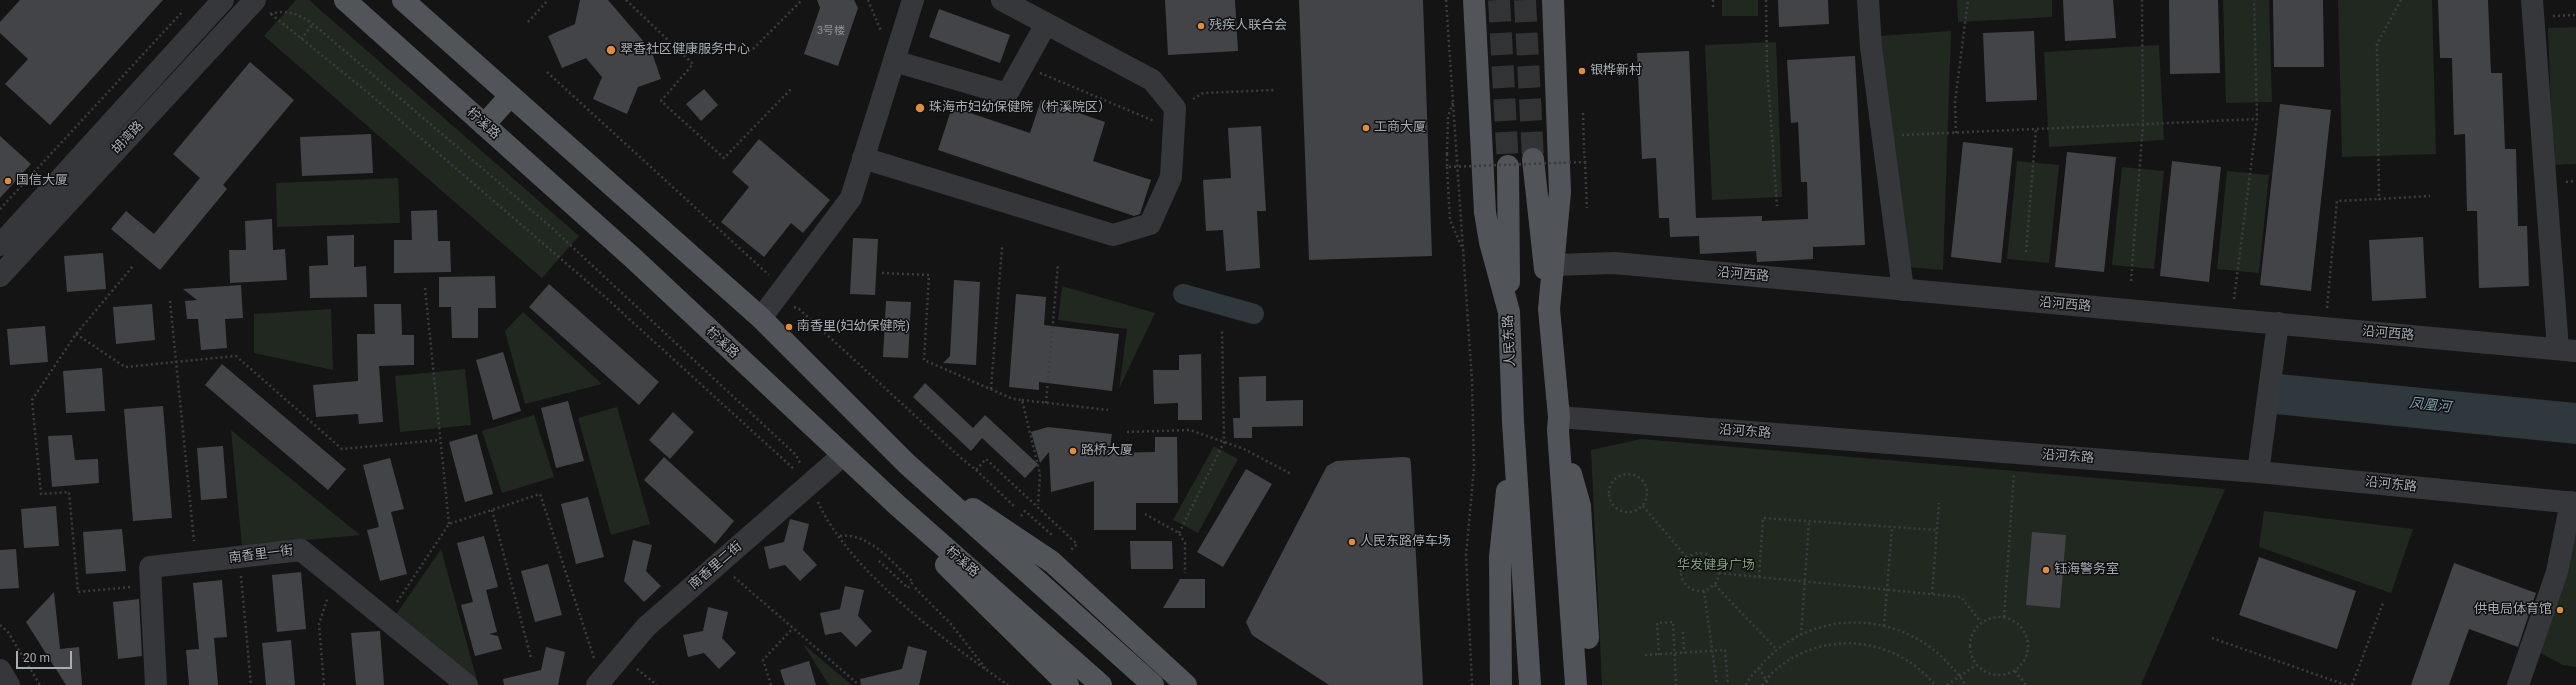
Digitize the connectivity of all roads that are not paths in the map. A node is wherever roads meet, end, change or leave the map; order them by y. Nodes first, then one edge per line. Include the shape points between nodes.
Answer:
1 (223, 0) edge
2 (345, 0) edge
3 (402, 0) edge
4 (416, 0) edge
5 (913, 0) edge
6 (1002, 0) edge
7 (1474, 0) edge
8 (1553, 0) edge
9 (1868, 0) edge
10 (2532, 0) edge
11 (263, 10) edge
12 (1046, 24) junction
13 (443, 36) junction
14 (894, 60) junction
15 (510, 96) junction
16 (484, 125) junction
17 (863, 158) junction
18 (1533, 159) tunnel mouth
19 (1508, 166) tunnel mouth
20 (0, 245) edge
21 (1554, 265) junction
22 (0, 276) edge
23 (1902, 290) junction
24 (773, 303) junction
25 (1550, 310) junction
26 (1509, 312) junction
27 (2278, 323) junction
28 (2567, 350) edge
29 (1513, 422) junction
30 (1559, 424) junction
31 (843, 454) junction
32 (907, 464) junction
33 (2258, 472) junction
34 (2574, 502) edge
35 (897, 505) junction
36 (0, 670) edge
37 (599, 683) edge
38 (9, 685) edge
39 (156, 685) edge
40 (467, 685) edge
41 (1068, 685) edge
42 (1101, 685) edge
43 (1153, 685) edge
44 (1186, 685) edge
45 (1501, 685) edge
46 (1530, 685) edge
47 (1576, 685) edge
48 (1591, 685) edge
49 (2518, 685) edge

1 - 20 street, 胡湾路
2 - 16 main road, 柠溪路
3 - 13 main road
4 - 13 main road
5 - 14 street
6 - 12 street
7 - 26 main road, 人民东路 via 1485,212 1490,242
8 - 21 main road via 1560,170
9 - 23 street via 1871,47
10 - 28 street
11 - 22 street, 胡湾路
12 - 14 street via 1007,94
12 - 17 street via 1152,80 1175,108 1171,177 1150,224 1112,235
13 - 15 main road
14 - 17 street
15 - 16 main road
15 - 24 main road
16 - 31 main road, 柠溪路 via 633,258
17 - 24 street via 851,198
18 - 25 main road
19 - 26 main road
21 - 23 street, 沿河西路 via 1614,263
21 - 25 main road
23 - 27 street, 沿河西路
24 - 32 main road
25 - 30 main road
26 - 29 main road, 人民东路
27 - 28 street, 沿河西路
27 - 33 street
29 - 45 main road via 1500,557
29 - 46 main road, 人民东路
30 - 33 street, 沿河东路 via 2016,453
30 - 47 main road
30 - 48 main road via 1580,506
31 - 35 main road, 柠溪路
31 - 37 street, 南香里二街 via 646,627
32 - 43 main road
32 - 44 main road via 1052,562
33 - 34 street, 沿河东路
34 - 49 street via 2557,572
35 - 41 main road via 953,574
35 - 42 main road, 柠溪路
36 - 38 street
39 - 40 street, 南香里一街 via 150,568 301,550

